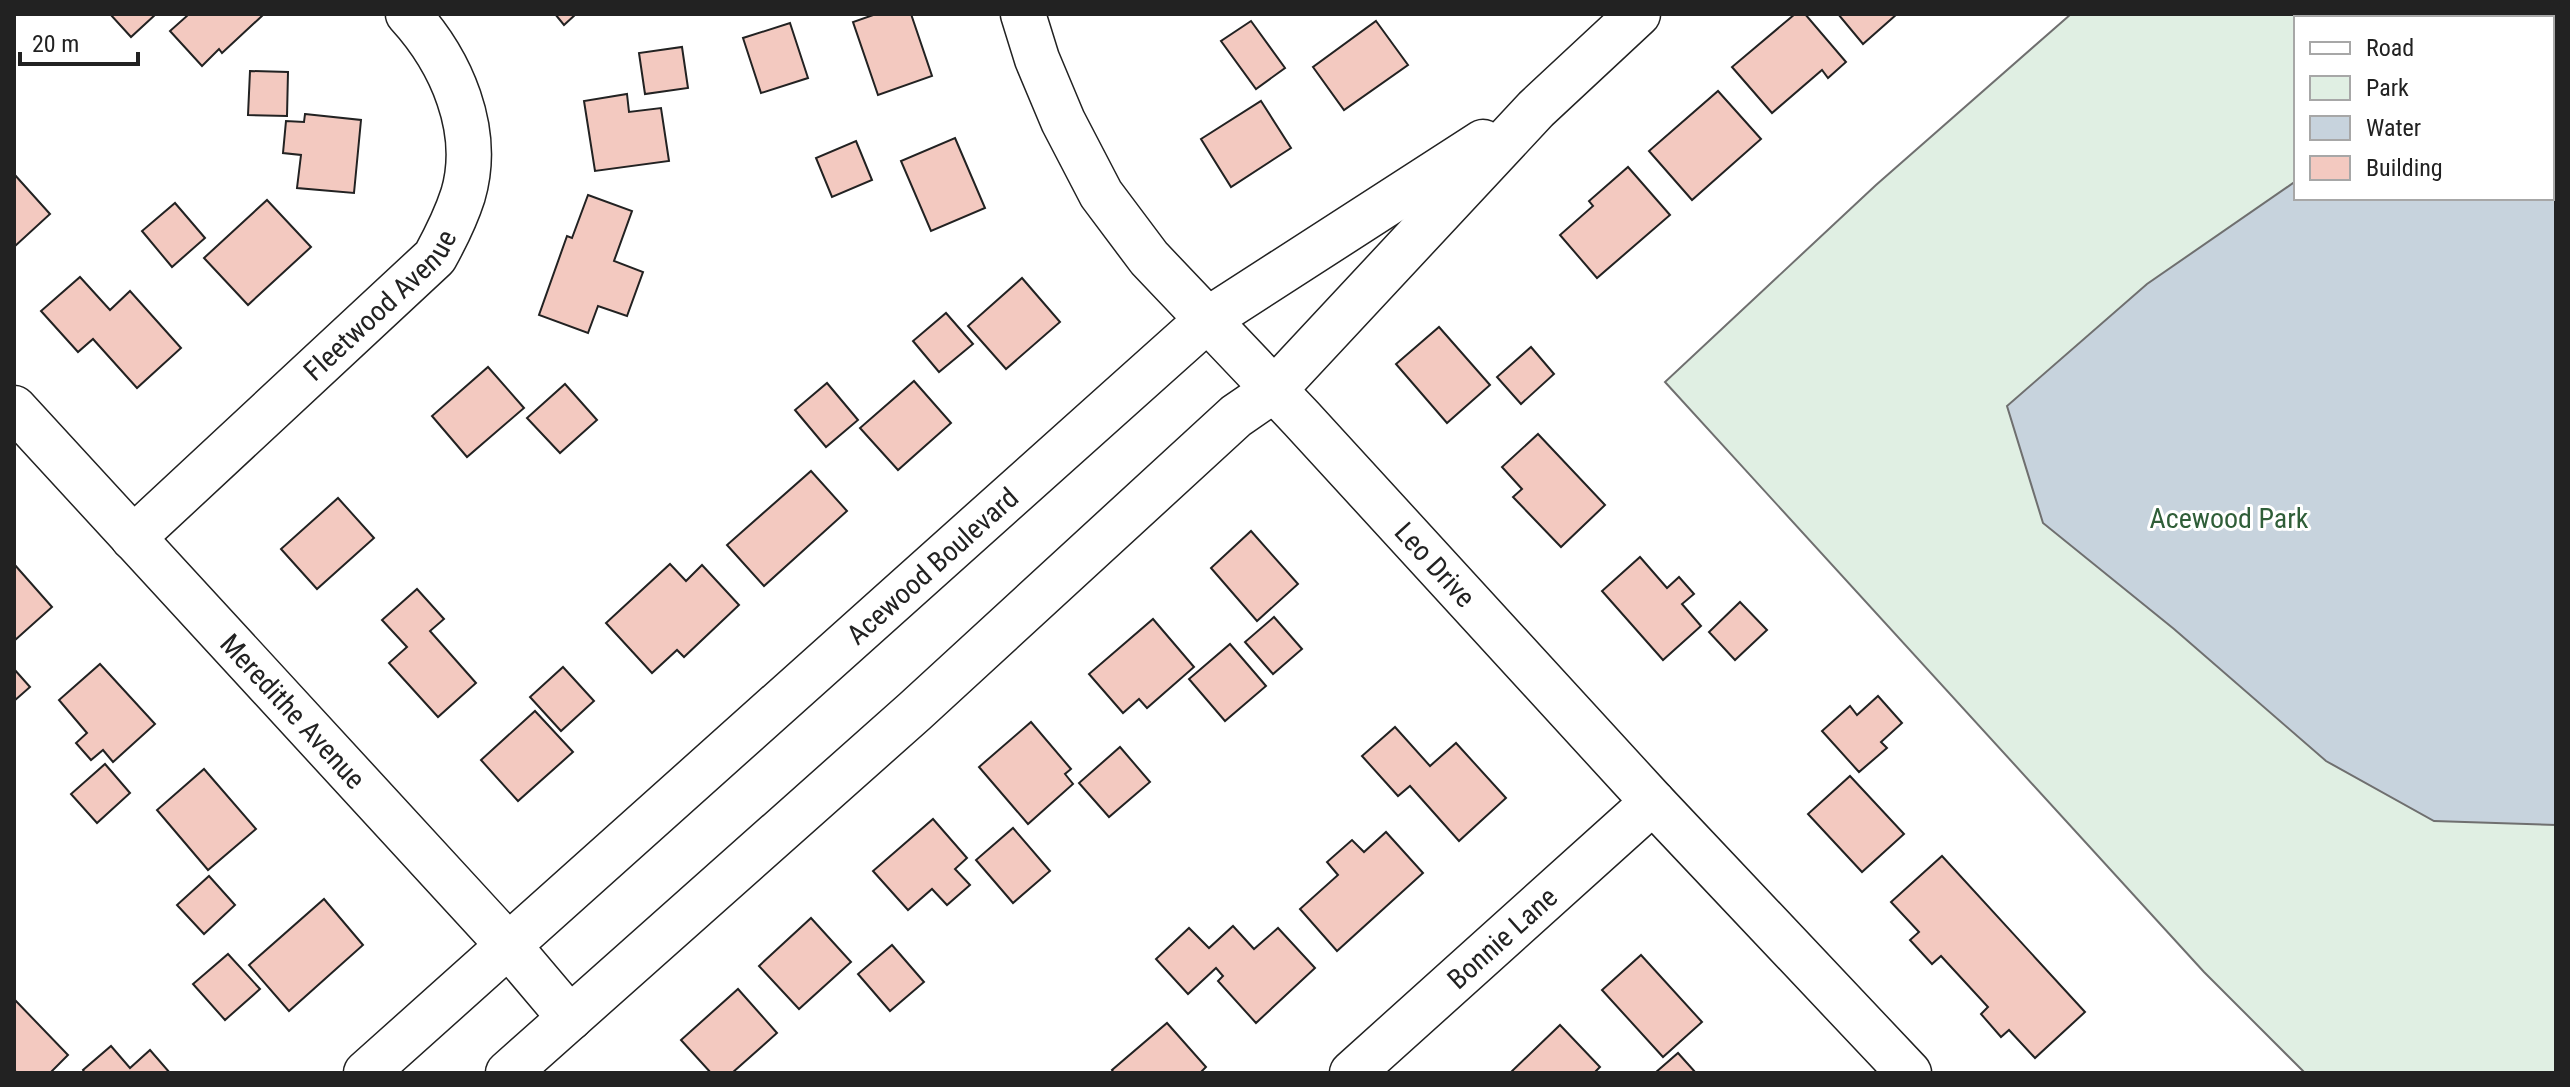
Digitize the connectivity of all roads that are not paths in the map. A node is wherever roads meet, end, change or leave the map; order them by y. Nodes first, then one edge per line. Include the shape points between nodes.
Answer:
1 (408, 14) edge
2 (1023, 14) edge
3 (1638, 14) edge
4 (1536, 109) junction
5 (1207, 320) junction
6 (1274, 390) junction
7 (14, 408) edge
8 (133, 538) junction
9 (1653, 802) junction
10 (509, 946) junction
11 (570, 1018) junction
12 (366, 1073) edge
13 (508, 1073) edge
14 (1352, 1073) edge
15 (1909, 1073) edge

1 - 8 street, Fleetwood Avenue via 437,52 466,118 464,193 450,230 435,257
2 - 5 street, Leo Drive via 1063,121 1101,194 1149,258
3 - 4 street, Acewood Boulevard
4 - 5 street, Acewood Boulevard
4 - 6 street, Acewood Boulevard
5 - 6 street, Leo Drive
5 - 10 street, Acewood Boulevard
6 - 9 street, Leo Drive
6 - 11 street, Acewood Boulevard via 1236,416
7 - 8 street, Meredithe Avenue
8 - 10 street, Meredithe Avenue
9 - 14 street, Bonnie Lane
9 - 15 street, Leo Drive
10 - 11 street, Meredithe Avenue
10 - 12 street, Acewood Boulevard
11 - 13 street, Acewood Boulevard

